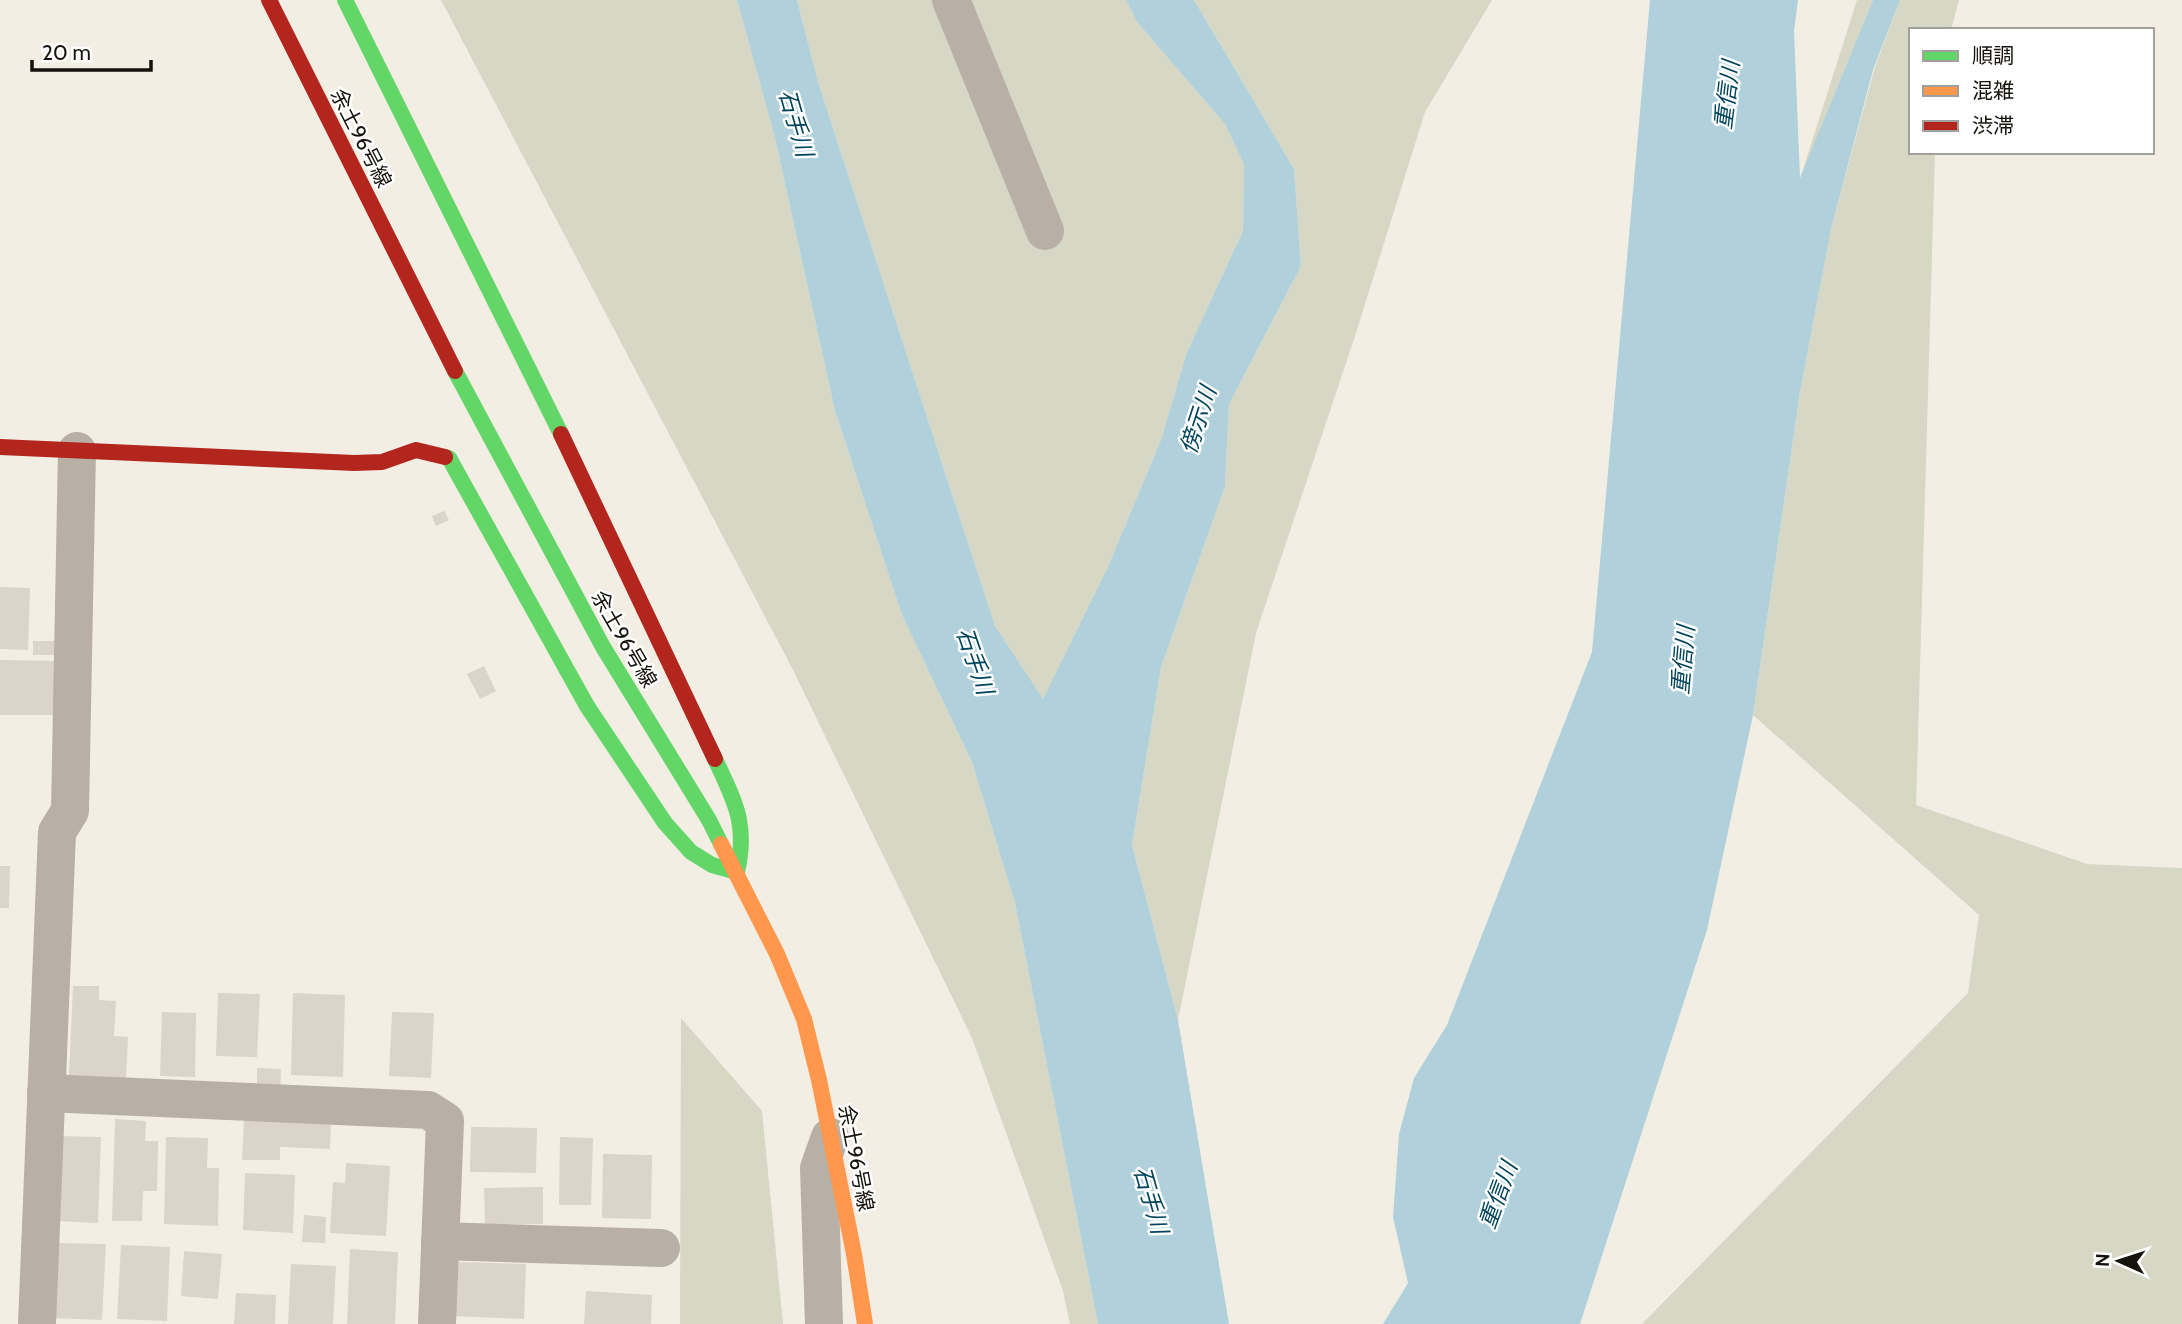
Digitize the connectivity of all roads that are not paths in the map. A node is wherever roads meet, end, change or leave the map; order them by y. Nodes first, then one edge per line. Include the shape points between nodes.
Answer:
1 (269, 0) edge
2 (345, 0) edge
3 (951, 0) edge
4 (1045, 231) dead end
5 (0, 447) edge
6 (78, 451) junction
7 (737, 872) junction
8 (46, 1093) junction
9 (830, 1137) junction
10 (440, 1241) junction
11 (662, 1248) dead end
12 (37, 1324) edge
13 (437, 1324) edge
14 (824, 1324) edge
15 (864, 1324) edge

1 - 7 street, 余土96号線 via 466,393 603,647
2 - 7 street via 537,384 734,800 742,824
3 - 4 street
5 - 6 street
6 - 7 street via 354,463 382,462 416,450 449,458 587,706 665,823 691,852 712,865
6 - 8 street via 70,811 57,832
7 - 9 street, 余土96号線 via 804,1020
8 - 10 street via 428,1110 445,1121
8 - 12 street
9 - 14 street via 820,1168
9 - 15 street, 余土96号線
10 - 11 street
10 - 13 street

